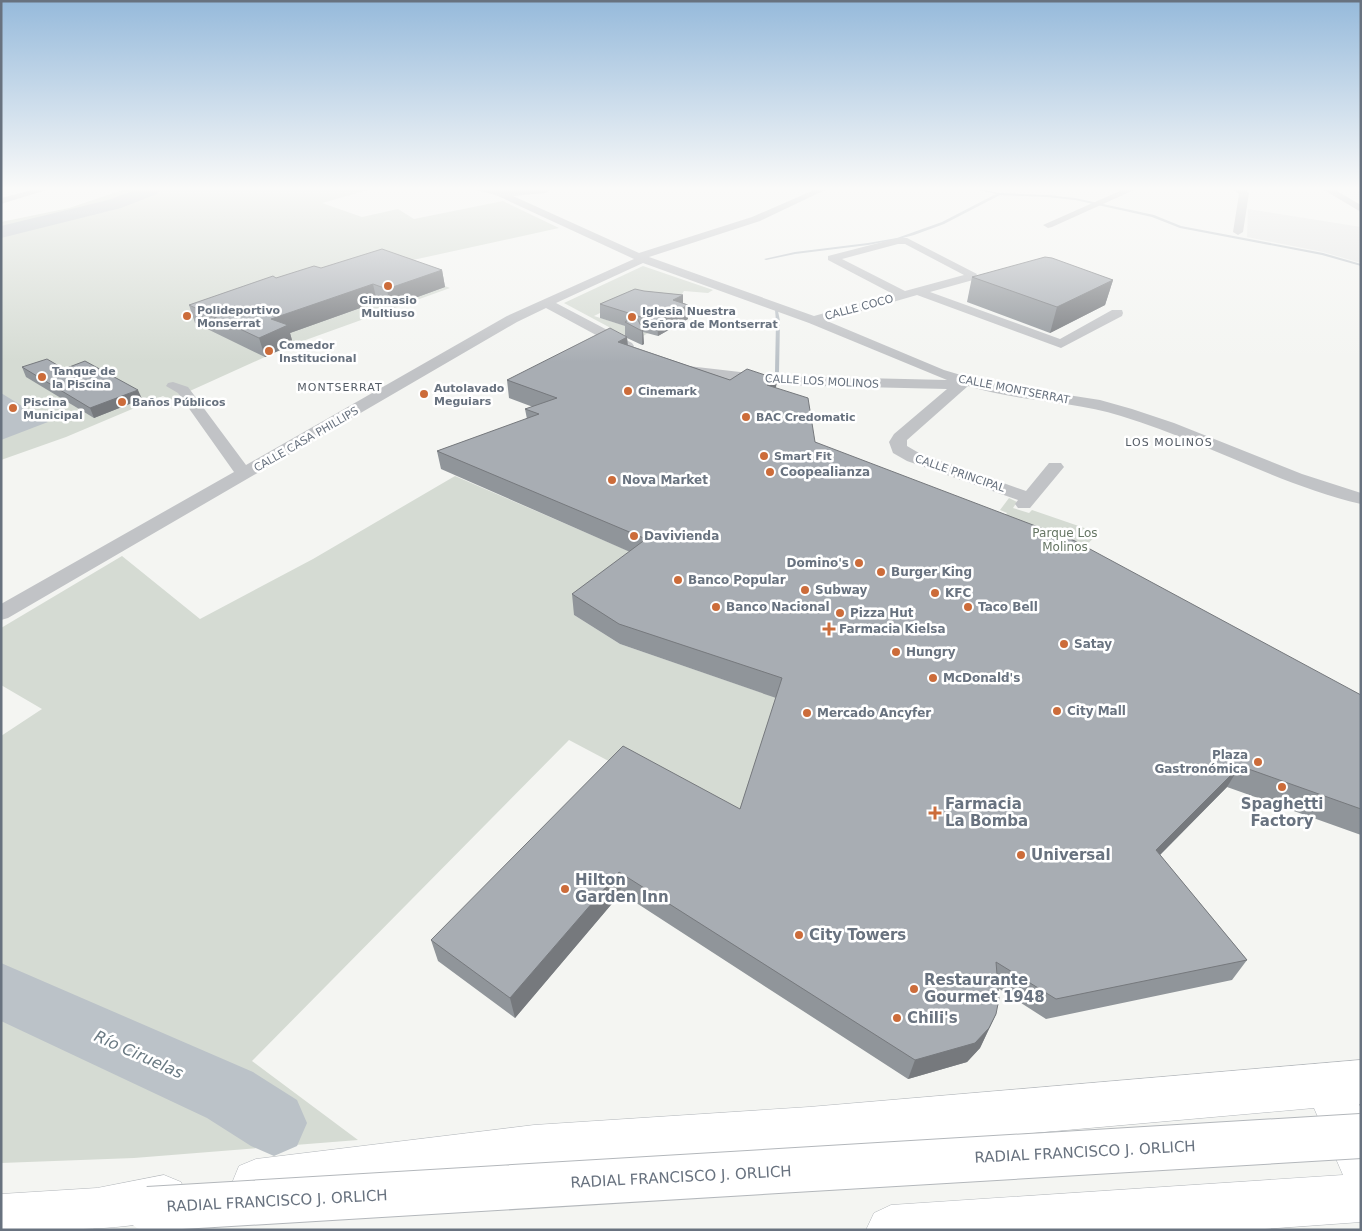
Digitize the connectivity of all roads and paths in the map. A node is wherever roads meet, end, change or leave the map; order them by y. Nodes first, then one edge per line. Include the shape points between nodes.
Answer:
1 (617, 247) edge
2 (673, 247) edge
3 (873, 247) edge
4 (920, 247) edge
5 (640, 258) junction
6 (933, 287) junction
7 (918, 291) junction
8 (904, 295) junction
9 (961, 299) junction
10 (546, 303) junction
11 (1118, 313) dead end
12 (814, 320) junction
13 (643, 354) edge
14 (675, 366) edge
15 (964, 382) junction
16 (173, 386) dead end
17 (1055, 467) dead end
18 (244, 474) junction
19 (1361, 499) edge
20 (1, 613) edge
21 (1344, 1083) edge
22 (1361, 1136) edge
23 (1361, 1161) edge
24 (1361, 1198) edge
25 (97, 1212) junction
26 (1, 1218) edge
27 (891, 1230) edge

1 - 5 street, CALLE MONTSERRAT
2 - 5 street, CALLE CASA PHILLIPS
3 - 8 street, CALLE COCO via 832,258
4 - 6 street, CALLE COCO via 971,274
5 - 10 street, CALLE CASA PHILLIPS
5 - 12 street, CALLE MONTSERRAT via 688,278
6 - 7 street, CALLE COCO
6 - 9 street
7 - 8 street, CALLE COCO
7 - 9 street
8 - 12 street, CALLE COCO
9 - 11 street via 1061,344
10 - 13 street
10 - 18 street, CALLE CASA PHILLIPS via 450,354
12 - 15 street, CALLE MONTSERRAT
14 - 15 street, CALLE LOS MOLINOS via 720,376 814,382 934,386
15 - 17 street, CALLE PRINCIPAL via 900,437 897,442 899,449 1027,501
15 - 19 street, CALLE MONTSERRAT via 1126,412 1296,478
16 - 18 street via 183,390
18 - 20 street, CALLE CASA PHILLIPS
21 - 23 main road
21 - 25 main road via 808,1130 534,1148 244,1184
22 - 25 main road, RADIAL FRANCISCO J. ORLICH, bridge
24 - 27 main road
25 - 26 main road, RADIAL FRANCISCO J. ORLICH

